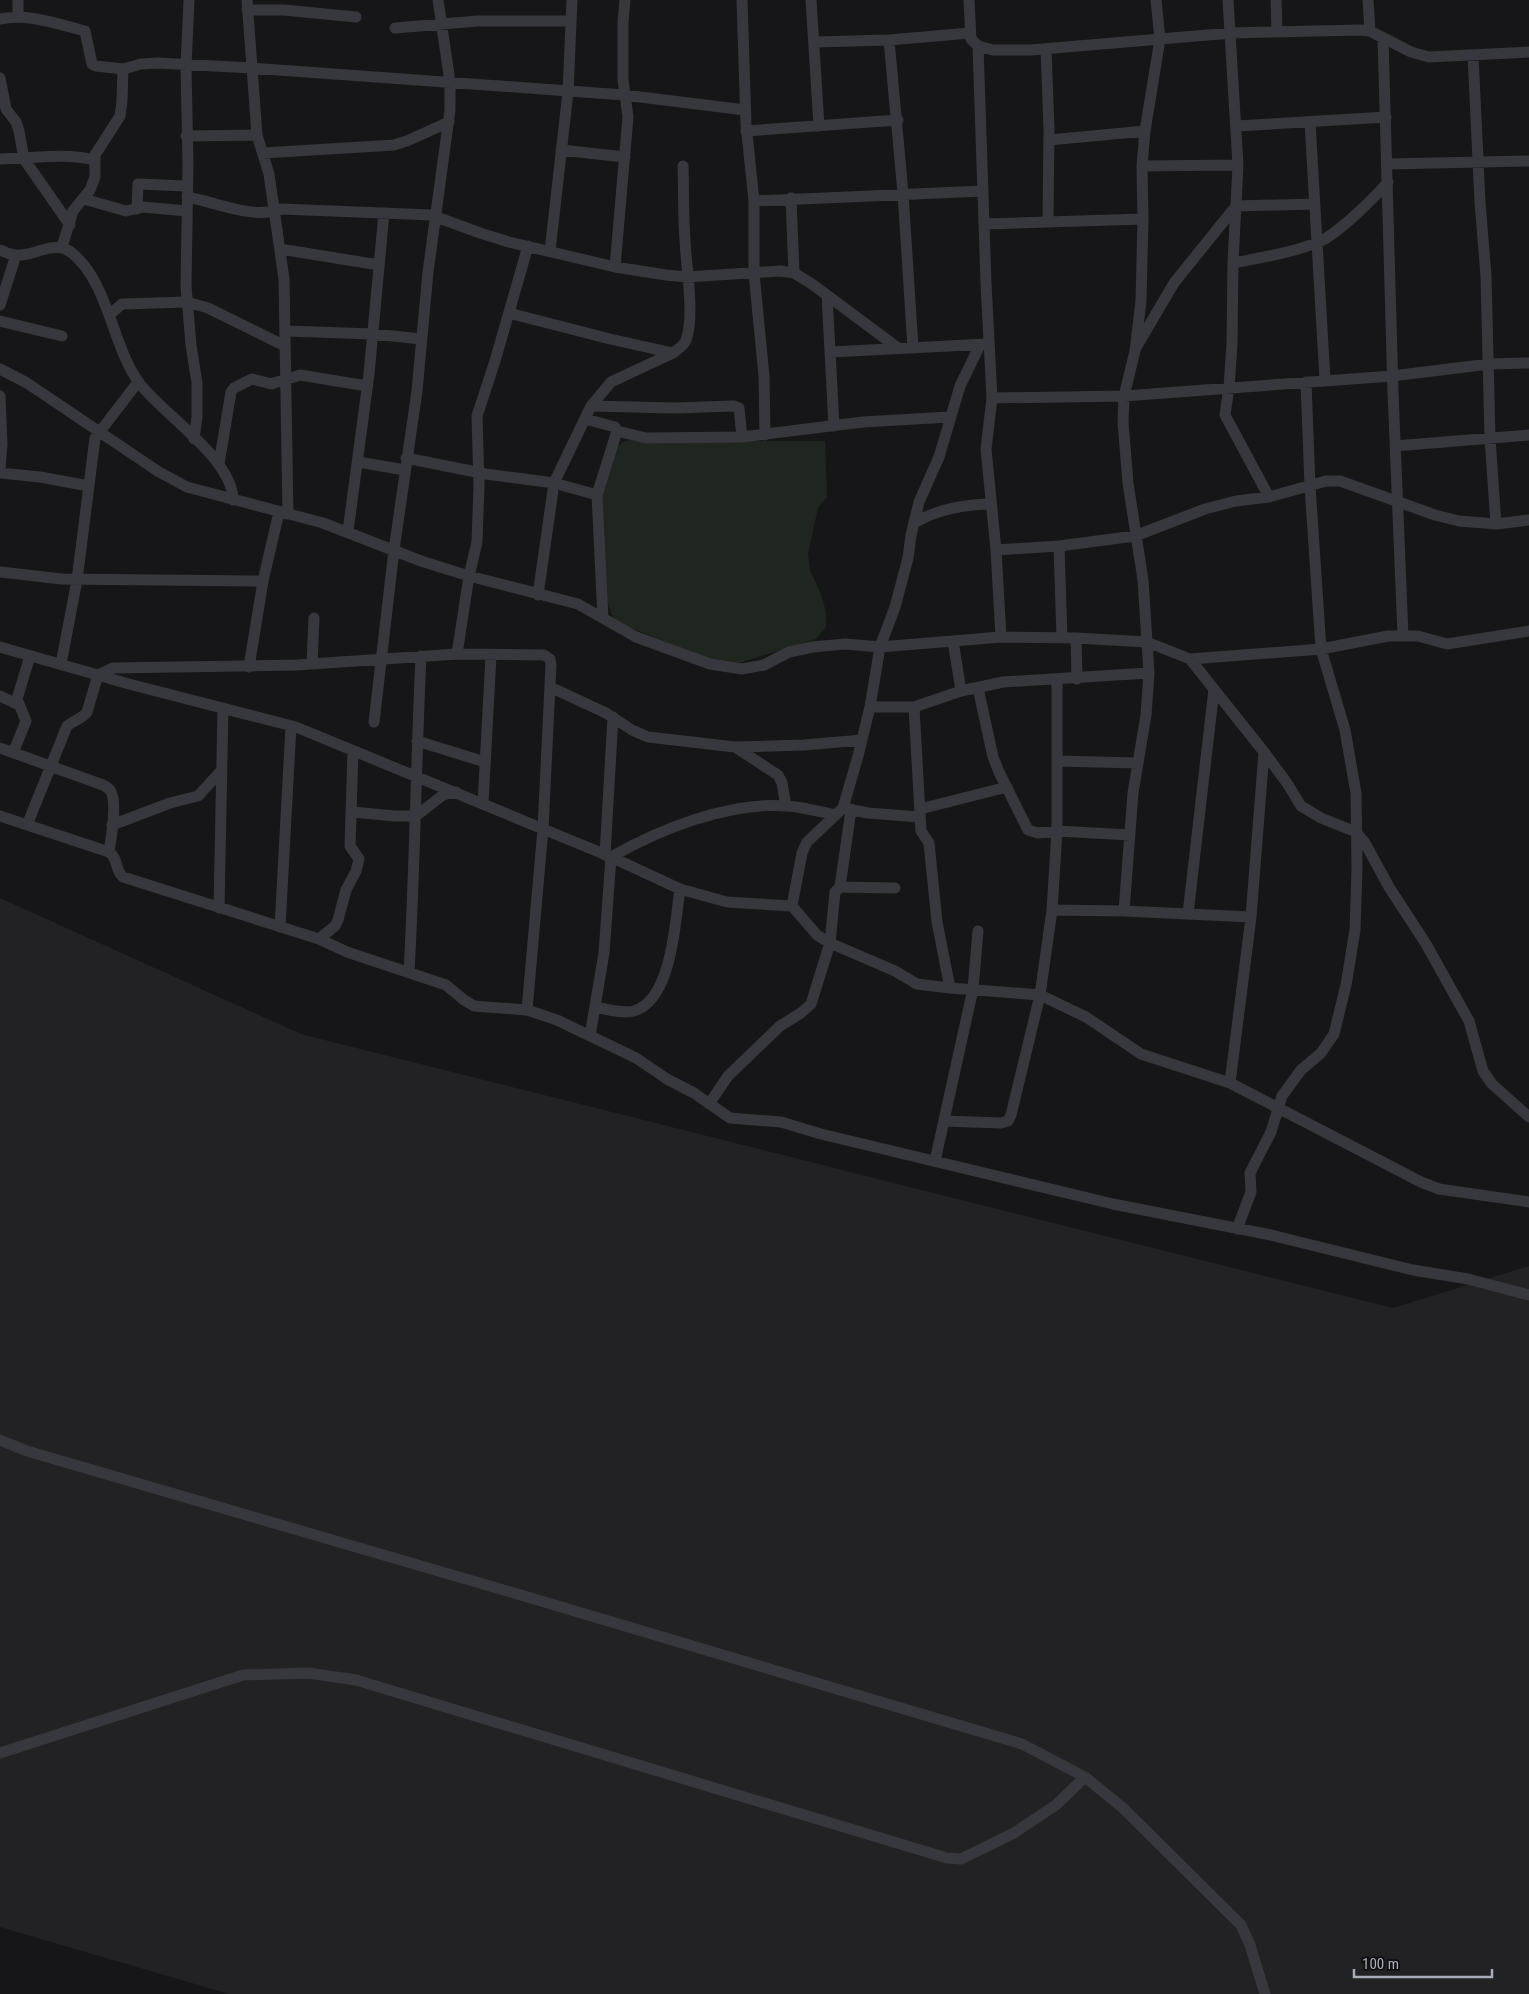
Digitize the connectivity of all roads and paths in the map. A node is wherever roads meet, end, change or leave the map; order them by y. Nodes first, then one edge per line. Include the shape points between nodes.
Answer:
1 (18, 0) edge
2 (189, 0) edge
3 (438, 0) edge
4 (572, 0) edge
5 (625, 0) edge
6 (742, 0) edge
7 (811, 0) edge
8 (969, 0) edge
9 (1156, 0) edge
10 (1228, 0) edge
11 (1276, 0) edge
12 (1368, 0) edge
13 (247, 5) edge
14 (18, 16) junction
15 (356, 17) dead end
16 (0, 18) edge
17 (571, 21) junction
18 (441, 23) junction
19 (395, 28) dead end
20 (1370, 31) junction
21 (970, 32) junction
22 (1277, 32) junction
23 (1231, 34) junction
24 (1383, 38) junction
25 (1160, 39) junction
26 (889, 40) junction
27 (815, 42) junction
28 (978, 46) junction
29 (1046, 49) junction
30 (1529, 52) edge
31 (1473, 55) junction
32 (186, 66) junction
33 (252, 68) junction
34 (123, 69) junction
35 (0, 78) edge
36 (450, 82) junction
37 (568, 92) junction
38 (2, 95) edge
39 (624, 95) junction
40 (745, 110) junction
41 (1386, 117) junction
42 (898, 120) junction
43 (448, 122) junction
44 (1310, 122) junction
45 (819, 126) junction
46 (1237, 126) junction
47 (746, 131) junction
48 (1145, 131) junction
49 (257, 134) junction
50 (186, 136) junction
51 (1049, 140) junction
52 (561, 150) junction
53 (263, 153) junction
54 (625, 157) junction
55 (0, 159) edge
56 (24, 159) junction
57 (94, 160) junction
58 (1529, 161) edge
59 (1478, 162) junction
60 (1388, 164) junction
61 (1238, 165) junction
62 (683, 166) dead end
63 (1142, 166) junction
64 (1388, 182) junction
65 (187, 191) junction
66 (983, 191) junction
67 (904, 193) junction
68 (791, 198) junction
69 (84, 199) junction
70 (754, 200) junction
71 (1315, 204) junction
72 (1236, 206) junction
73 (137, 209) junction
74 (275, 210) junction
75 (187, 211) junction
76 (384, 213) junction
77 (437, 216) junction
78 (1143, 219) junction
79 (1048, 222) junction
80 (984, 224) junction
81 (70, 225) junction
82 (1318, 242) junction
83 (528, 246) junction
84 (62, 248) junction
85 (280, 249) junction
86 (0, 250) edge
87 (550, 252) junction
88 (16, 255) junction
89 (1233, 263) junction
90 (379, 265) junction
91 (615, 267) junction
92 (754, 273) junction
93 (794, 273) junction
94 (687, 277) junction
95 (827, 296) junction
96 (187, 302) junction
97 (0, 305) edge
98 (509, 312) junction
99 (109, 314) junction
100 (0, 321) edge
101 (286, 331) junction
102 (373, 334) junction
103 (62, 336) dead end
104 (422, 340) junction
105 (985, 345) junction
106 (285, 346) junction
107 (898, 348) junction
108 (912, 348) junction
109 (1135, 351) junction
110 (831, 352) junction
111 (673, 353) junction
112 (1529, 363) edge
113 (1489, 364) junction
114 (0, 369) edge
115 (1392, 376) junction
116 (284, 380) junction
117 (1325, 380) junction
118 (138, 382) junction
119 (1306, 382) junction
120 (367, 386) junction
121 (1229, 387) junction
122 (0, 396) edge
123 (1124, 396) junction
124 (992, 398) junction
125 (591, 406) junction
126 (949, 417) junction
127 (585, 419) junction
128 (834, 426) junction
129 (617, 431) junction
130 (99, 432) junction
131 (765, 435) junction
132 (1529, 435) edge
133 (742, 437) junction
134 (1490, 438) junction
135 (194, 439) junction
136 (1395, 446) junction
137 (406, 458) junction
138 (358, 462) junction
139 (219, 464) junction
140 (0, 469) edge
141 (405, 470) junction
142 (479, 472) junction
143 (0, 473) edge
144 (554, 483) junction
145 (89, 486) junction
146 (1310, 486) junction
147 (596, 496) junction
148 (1269, 497) junction
149 (232, 500) junction
150 (1397, 501) junction
151 (990, 504) junction
152 (284, 513) junction
153 (1529, 520) edge
154 (914, 523) junction
155 (1496, 524) junction
156 (348, 531) junction
157 (1135, 536) junction
158 (1059, 546) junction
159 (394, 550) junction
160 (996, 550) junction
161 (0, 572) edge
162 (469, 576) junction
163 (77, 580) junction
164 (263, 580) junction
165 (538, 595) junction
166 (314, 618) dead end
167 (603, 618) junction
168 (1529, 631) edge
169 (1403, 636) junction
170 (1001, 637) junction
171 (1062, 638) junction
172 (1076, 638) junction
173 (953, 641) junction
174 (1147, 642) junction
175 (0, 647) edge
176 (880, 647) junction
177 (1321, 649) junction
178 (457, 654) junction
179 (30, 656) junction
180 (421, 656) junction
181 (491, 656) junction
182 (382, 658) junction
183 (1190, 659) junction
184 (61, 664) junction
185 (312, 664) junction
186 (249, 667) junction
187 (1149, 673) junction
188 (98, 675) junction
189 (1077, 678) junction
190 (1057, 680) junction
191 (550, 687) junction
192 (978, 688) junction
193 (1214, 689) junction
194 (961, 691) junction
195 (0, 696) edge
196 (19, 705) junction
197 (870, 707) junction
198 (914, 707) junction
199 (223, 708) junction
200 (614, 718) junction
201 (374, 722) dead end
202 (291, 726) junction
203 (862, 740) junction
204 (417, 741) junction
205 (735, 747) junction
206 (0, 748) edge
207 (353, 751) junction
208 (1264, 752) junction
209 (13, 753) junction
210 (1057, 761) junction
211 (485, 762) junction
212 (1138, 763) junction
213 (50, 767) junction
214 (221, 771) junction
215 (416, 776) junction
216 (1007, 787) junction
217 (456, 792) junction
218 (483, 803) junction
219 (786, 806) junction
220 (843, 811) junction
221 (352, 812) junction
222 (920, 813) junction
223 (0, 816) edge
224 (416, 816) junction
225 (112, 825) junction
226 (27, 826) junction
227 (544, 829) junction
228 (1057, 831) junction
229 (1356, 832) junction
230 (1130, 835) junction
231 (109, 852) junction
232 (608, 856) junction
233 (840, 887) junction
234 (896, 888) dead end
235 (680, 889) junction
236 (792, 906) junction
237 (219, 908) junction
238 (1052, 910) junction
239 (1124, 911) junction
240 (1188, 914) junction
241 (1251, 917) junction
242 (280, 927) junction
243 (978, 931) dead end
244 (319, 939) junction
245 (830, 943) junction
246 (409, 972) junction
247 (950, 988) junction
248 (973, 989) junction
249 (1040, 995) junction
250 (595, 1007) junction
251 (527, 1010) junction
252 (590, 1036) junction
253 (1230, 1083) junction
254 (709, 1104) junction
255 (1279, 1110) junction
256 (1529, 1117) edge
257 (944, 1121) junction
258 (935, 1161) junction
259 (1529, 1202) edge
260 (1237, 1229) junction
261 (1529, 1295) edge
262 (0, 1440) edge
263 (0, 1753) edge
264 (1085, 1777) junction
265 (1265, 1994) edge

1 - 14 street
2 - 32 street
3 - 18 street
4 - 17 street
5 - 39 street
6 - 40 street
7 - 27 street
8 - 21 street
9 - 25 street
10 - 23 street
11 - 22 street
12 - 20 street
13 - 15 street
13 - 33 street
14 - 16 street
14 - 34 street via 85,31 92,64
17 - 18 street
17 - 37 street
18 - 19 street
18 - 36 street
20 - 22 street
20 - 24 street
21 - 26 street
21 - 28 street via 971,40
22 - 23 street
23 - 25 street
23 - 46 street
24 - 31 street via 1429,57
24 - 41 street
25 - 29 street
25 - 48 street
26 - 27 street
26 - 42 street
27 - 45 street
28 - 29 street via 993,50
28 - 66 street
29 - 51 street
30 - 31 street
31 - 59 street
32 - 33 street
32 - 34 street via 158,63
32 - 50 street
33 - 36 street
33 - 49 street
34 - 57 street via 120,116 98,148
35 - 38 street
36 - 37 street
36 - 43 street
37 - 39 street
37 - 52 street
38 - 56 street via 6,109 16,122
39 - 40 street
39 - 54 street via 628,117
40 - 47 street
41 - 44 street
41 - 60 street
42 - 45 street
42 - 67 street
43 - 53 street via 394,145
43 - 77 street
44 - 46 street
44 - 71 street
45 - 47 street
46 - 61 street
47 - 70 street
48 - 51 street
48 - 63 street
49 - 50 street
49 - 53 street
50 - 65 street
51 - 79 street
52 - 54 street
52 - 87 street
53 - 74 street
54 - 91 street
55 - 56 street
56 - 57 street via 63,155
56 - 81 street
57 - 69 street via 95,177
58 - 59 street
59 - 60 street
59 - 113 street
60 - 64 street
61 - 63 street
61 - 72 street
62 - 94 street
63 - 78 street
64 - 82 street via 1373,199
64 - 115 street
65 - 73 street via 138,184
65 - 74 street via 242,210
65 - 75 street
66 - 67 street
66 - 80 street
67 - 68 street
67 - 108 street
68 - 70 street
68 - 93 street
69 - 73 street via 126,211
69 - 81 street via 73,211
70 - 92 street
71 - 72 street
71 - 82 street
72 - 89 street
72 - 109 street via 1174,283
73 - 75 street
74 - 76 street
74 - 85 street
75 - 96 street
76 - 77 street
76 - 90 street
77 - 83 street via 480,233
77 - 104 street
78 - 79 street
78 - 109 street via 1141,301
79 - 80 street
80 - 105 street
81 - 84 street
82 - 89 street
82 - 117 street
83 - 87 street
83 - 98 street
84 - 88 street via 45,248
84 - 99 street via 86,269
85 - 90 street
85 - 101 street
86 - 88 street
87 - 91 street
88 - 97 street
89 - 121 street
90 - 102 street
91 - 94 street
92 - 93 street
92 - 94 street
92 - 131 street via 764,376
93 - 95 street
94 - 111 street via 688,332 686,341
95 - 107 street
95 - 110 street
96 - 99 street via 122,304
96 - 106 street via 208,308
96 - 135 street via 197,383
98 - 111 street
98 - 142 street via 477,416
99 - 118 street
100 - 103 street
101 - 102 street
101 - 106 street
102 - 104 street
102 - 120 street
104 - 137 street
105 - 108 street
105 - 124 street
105 - 126 street via 960,386
106 - 116 street
107 - 108 street
107 - 110 street
109 - 123 street
110 - 128 street
111 - 125 street via 610,382
112 - 113 street
113 - 115 street
113 - 134 street
114 - 130 street via 27,383
115 - 117 street
115 - 136 street
116 - 120 street via 311,376
116 - 139 street via 271,384 252,379 234,388 229,398
116 - 152 street
117 - 119 street
118 - 130 street
118 - 135 street
119 - 121 street
119 - 146 street
120 - 138 street
121 - 123 street
121 - 148 street via 1225,415
122 - 140 street
123 - 124 street
123 - 157 street via 1127,475
124 - 151 street via 986,449
125 - 127 street
125 - 133 street via 734,406 740,413
126 - 128 street
126 - 154 street via 939,457 919,502
127 - 129 street via 615,427
127 - 144 street
128 - 131 street
129 - 133 street via 646,438
129 - 147 street
130 - 145 street via 95,438
130 - 149 street via 179,483
131 - 133 street
132 - 134 street
134 - 136 street
134 - 155 street
135 - 139 street
136 - 150 street
137 - 141 street
137 - 142 street
138 - 141 street
138 - 156 street
139 - 149 street via 230,484
141 - 159 street
142 - 144 street
142 - 162 street via 477,542
143 - 145 street
144 - 147 street
144 - 165 street
145 - 163 street
146 - 148 street
146 - 150 street via 1340,481
146 - 177 street
147 - 167 street
148 - 157 street via 1205,509
149 - 152 street
150 - 155 street via 1459,521
150 - 169 street
151 - 154 street via 939,511
151 - 160 street
152 - 156 street
152 - 164 street
153 - 155 street
154 - 176 street via 895,607
156 - 159 street
157 - 158 street
157 - 174 street via 1143,580
158 - 160 street
158 - 171 street
159 - 162 street
159 - 182 street
160 - 170 street
161 - 163 street
162 - 165 street
162 - 178 street
163 - 164 street
163 - 184 street
164 - 186 street
165 - 167 street via 578,604
166 - 185 street
167 - 176 street via 664,648 710,664 742,669 764,665 789,652 813,646
168 - 169 street via 1447,644 1418,636
169 - 177 street
170 - 171 street
170 - 173 street
171 - 172 street
172 - 174 street
172 - 189 street
173 - 176 street
173 - 194 street
174 - 183 street
174 - 187 street
175 - 179 street
176 - 197 street
177 - 183 street
177 - 229 street via 1353,767
178 - 180 street
178 - 181 street
179 - 184 street
179 - 196 street via 17,700
180 - 182 street
180 - 204 street
181 - 191 street via 544,655 550,659
181 - 211 street
182 - 185 street
182 - 201 street
183 - 193 street
184 - 188 street
185 - 186 street
186 - 188 street via 124,666
187 - 189 street
187 - 212 street
188 - 199 street
188 - 213 street via 87,712 66,726
189 - 190 street
190 - 192 street via 1003,682
190 - 210 street
191 - 200 street
191 - 227 street
192 - 194 street
192 - 216 street via 993,757
193 - 208 street
193 - 240 street
194 - 198 street
195 - 196 street
196 - 209 street via 26,720
197 - 198 street
197 - 203 street
198 - 222 street
199 - 202 street
199 - 214 street
200 - 205 street via 648,737
200 - 232 street
202 - 207 street
202 - 242 street
203 - 205 street
203 - 220 street
204 - 211 street
204 - 215 street
205 - 219 street via 778,775
206 - 209 street
207 - 215 street
207 - 221 street
208 - 229 street via 1301,806 1320,818
208 - 241 street
209 - 213 street
210 - 212 street
210 - 228 street
211 - 218 street
212 - 230 street
213 - 225 street via 110,790 113,796
213 - 226 street
214 - 225 street via 198,796
214 - 237 street
215 - 217 street
215 - 224 street
216 - 222 street
216 - 228 street via 1028,830 1038,833
217 - 218 street
217 - 224 street via 443,795
218 - 227 street
219 - 220 street
219 - 232 street via 736,808 661,831
220 - 222 street
220 - 233 street
220 - 236 street via 807,842
221 - 224 street
221 - 244 street via 350,846 359,859 358,866 348,884 335,926
222 - 247 street via 921,832 929,843 937,922
223 - 226 street
224 - 246 street
225 - 231 street
226 - 231 street
227 - 232 street
227 - 251 street
228 - 230 street
228 - 238 street
229 - 255 street via 1355,930 1339,1017 1334,1034 1321,1053 1301,1070 1282,1096
229 - 256 street via 1426,944 1469,1021 1483,1071 1492,1084
230 - 239 street
231 - 237 street via 122,878
232 - 235 street
232 - 250 street via 604,953
233 - 234 street
233 - 245 street via 835,892
235 - 236 street via 727,902
235 - 250 street via 669,963 652,997 642,1008 631,1012
236 - 245 street via 817,935
237 - 242 street
238 - 239 street
238 - 249 street
239 - 240 street
240 - 241 street
241 - 253 street
242 - 244 street
243 - 248 street
244 - 246 street via 347,952
245 - 247 street via 917,984
245 - 254 street via 811,1004 780,1026 728,1076
246 - 251 street via 446,985 474,1006
247 - 248 street
248 - 249 street
248 - 257 street
249 - 253 street via 1086,1017 1142,1054
249 - 257 street via 1008,1121
250 - 252 street
251 - 252 street
252 - 254 street via 636,1058
253 - 255 street
254 - 258 street via 730,1118 780,1122
255 - 259 street via 1439,1189
255 - 260 street via 1250,1173 1251,1192
257 - 258 street
258 - 260 street via 1113,1204
260 - 261 street
262 - 264 street via 27,1451 1022,1744
263 - 264 street via 242,1675 308,1673 356,1680 948,1858 961,1859 1014,1833 1056,1805
264 - 265 street via 1123,1808 1241,1925

